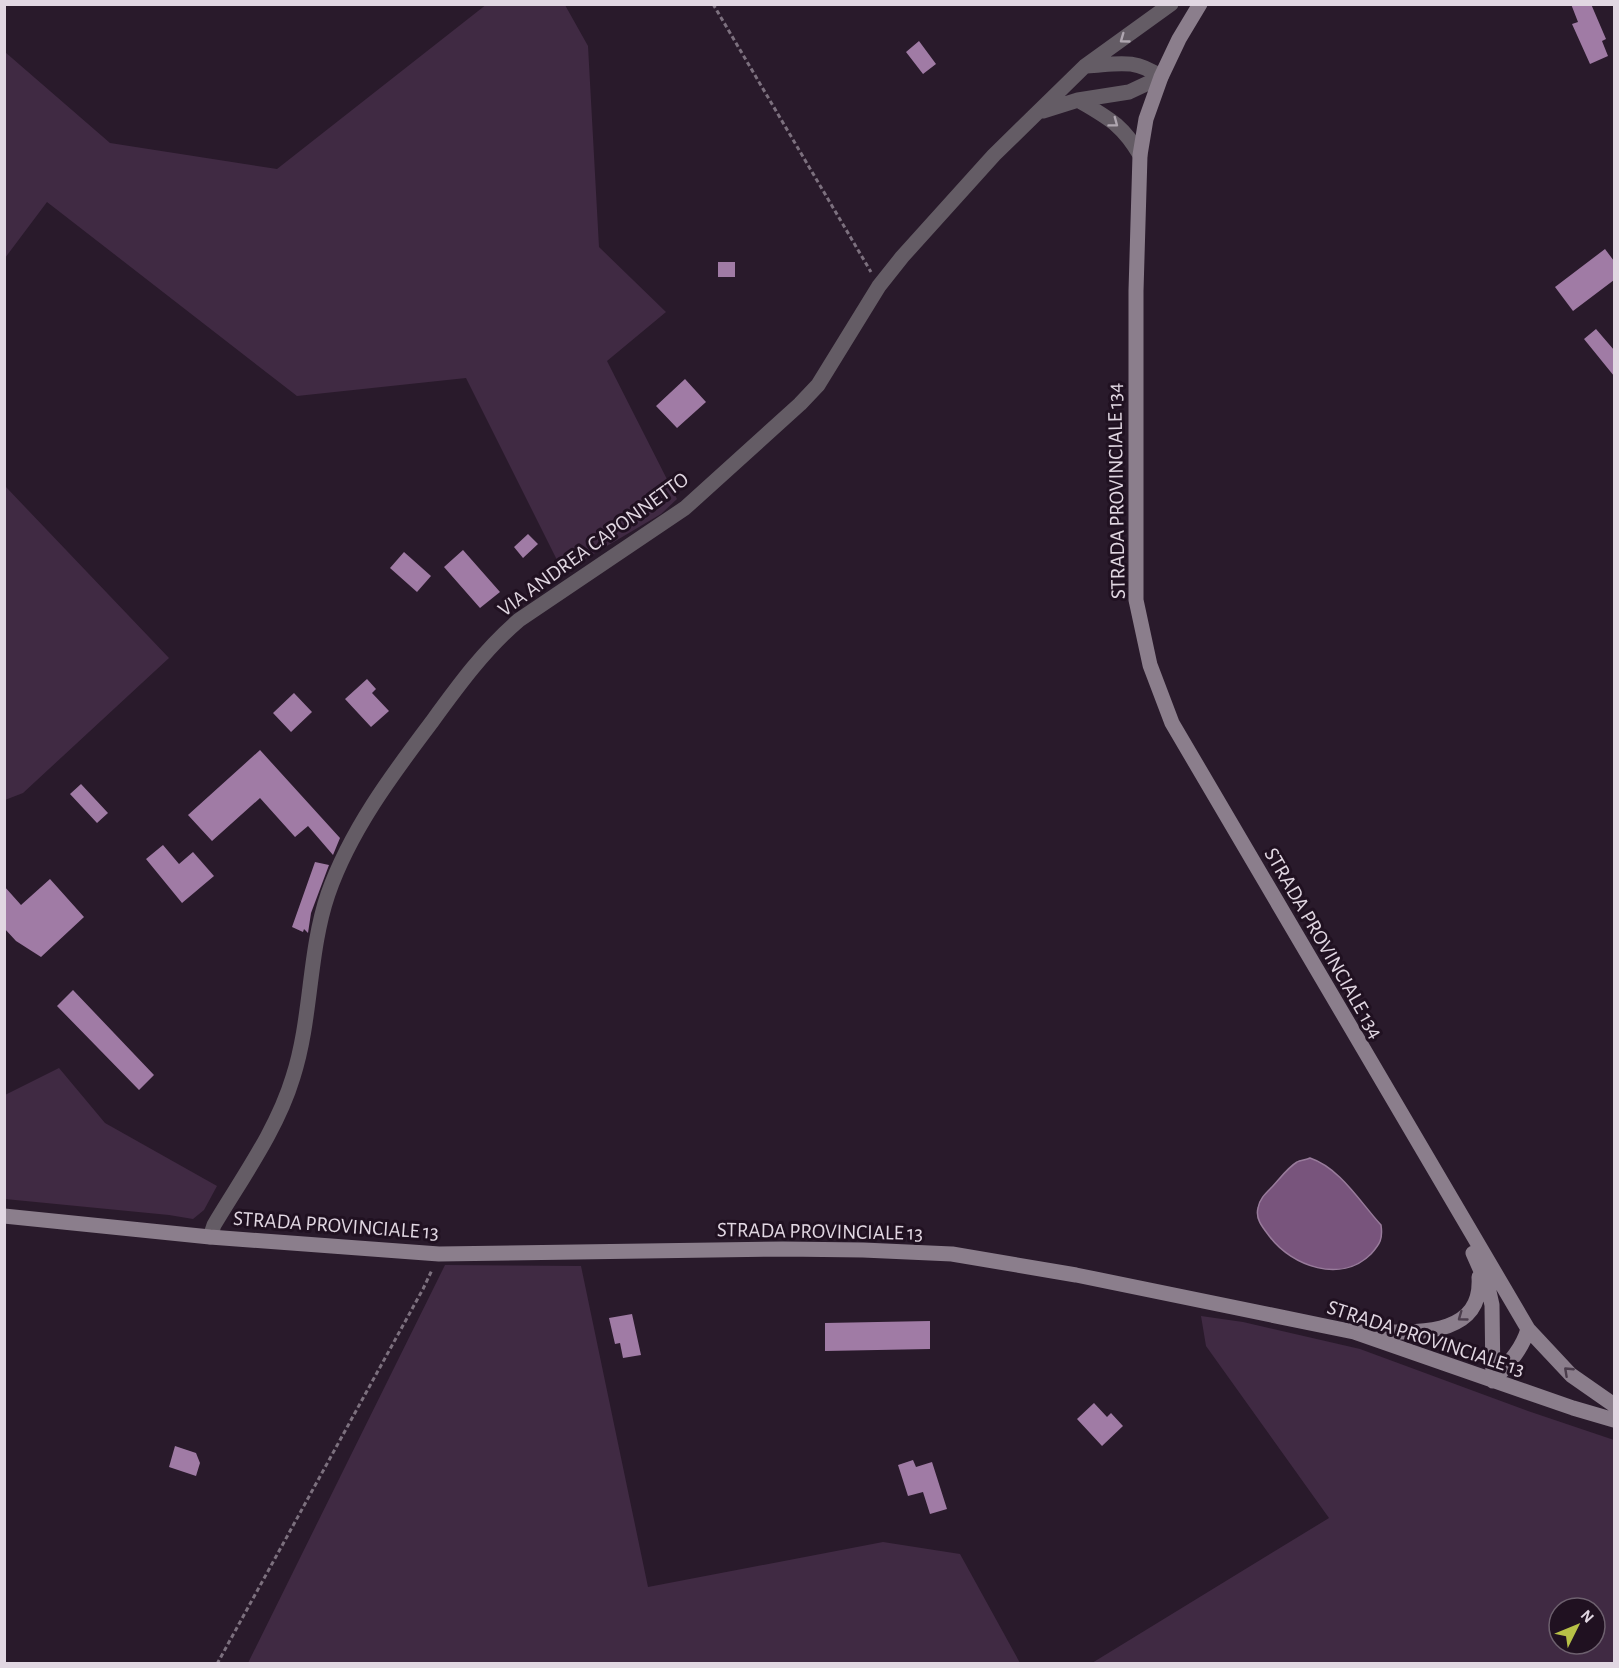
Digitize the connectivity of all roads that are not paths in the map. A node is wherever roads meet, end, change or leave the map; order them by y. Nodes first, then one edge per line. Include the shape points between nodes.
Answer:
1 (1171, 4) edge
2 (1200, 4) edge
3 (1085, 66) junction
4 (1161, 77) junction
5 (1078, 100) junction
6 (1037, 113) junction
7 (1140, 155) junction
8 (1431, 1167) junction
9 (4, 1216) edge
10 (210, 1237) junction
11 (1479, 1265) junction
12 (1528, 1329) junction
13 (1354, 1332) junction
14 (1493, 1381) junction
15 (1614, 1406) edge
16 (1614, 1420) edge

1 -> 3 street, VIA ANDREA CAPONNETTO
2 - 4 main road, STRADA PROVINCIALE 134
3 - 4 street via 1133,63
3 - 6 street, VIA ANDREA CAPONNETTO
4 - 5 street via 1129,92
4 - 7 main road, STRADA PROVINCIALE 134 via 1146,119
5 - 6 street
5 -> 7 street via 1115,123
6 - 10 street, VIA ANDREA CAPONNETTO via 902,257 879,286 818,385 800,404 685,508 550,597 494,642 408,754 346,851 328,894 317,933 301,1044 281,1111
7 - 8 main road, STRADA PROVINCIALE 134 via 1136,600 1150,665 1172,723
8 - 11 main road
8 - 12 main road
9 - 10 main road, STRADA PROVINCIALE 13
10 - 13 main road, STRADA PROVINCIALE 13 via 439,1254 783,1249 952,1254
11 -> 13 main road via 1478,1299 1471,1311 1452,1324 1436,1331
11 - 14 main road via 1492,1305
12 - 14 main road via 1518,1351
15 -> 12 main road via 1571,1375
13 - 14 main road, STRADA PROVINCIALE 13
14 - 16 main road, STRADA PROVINCIALE 13

